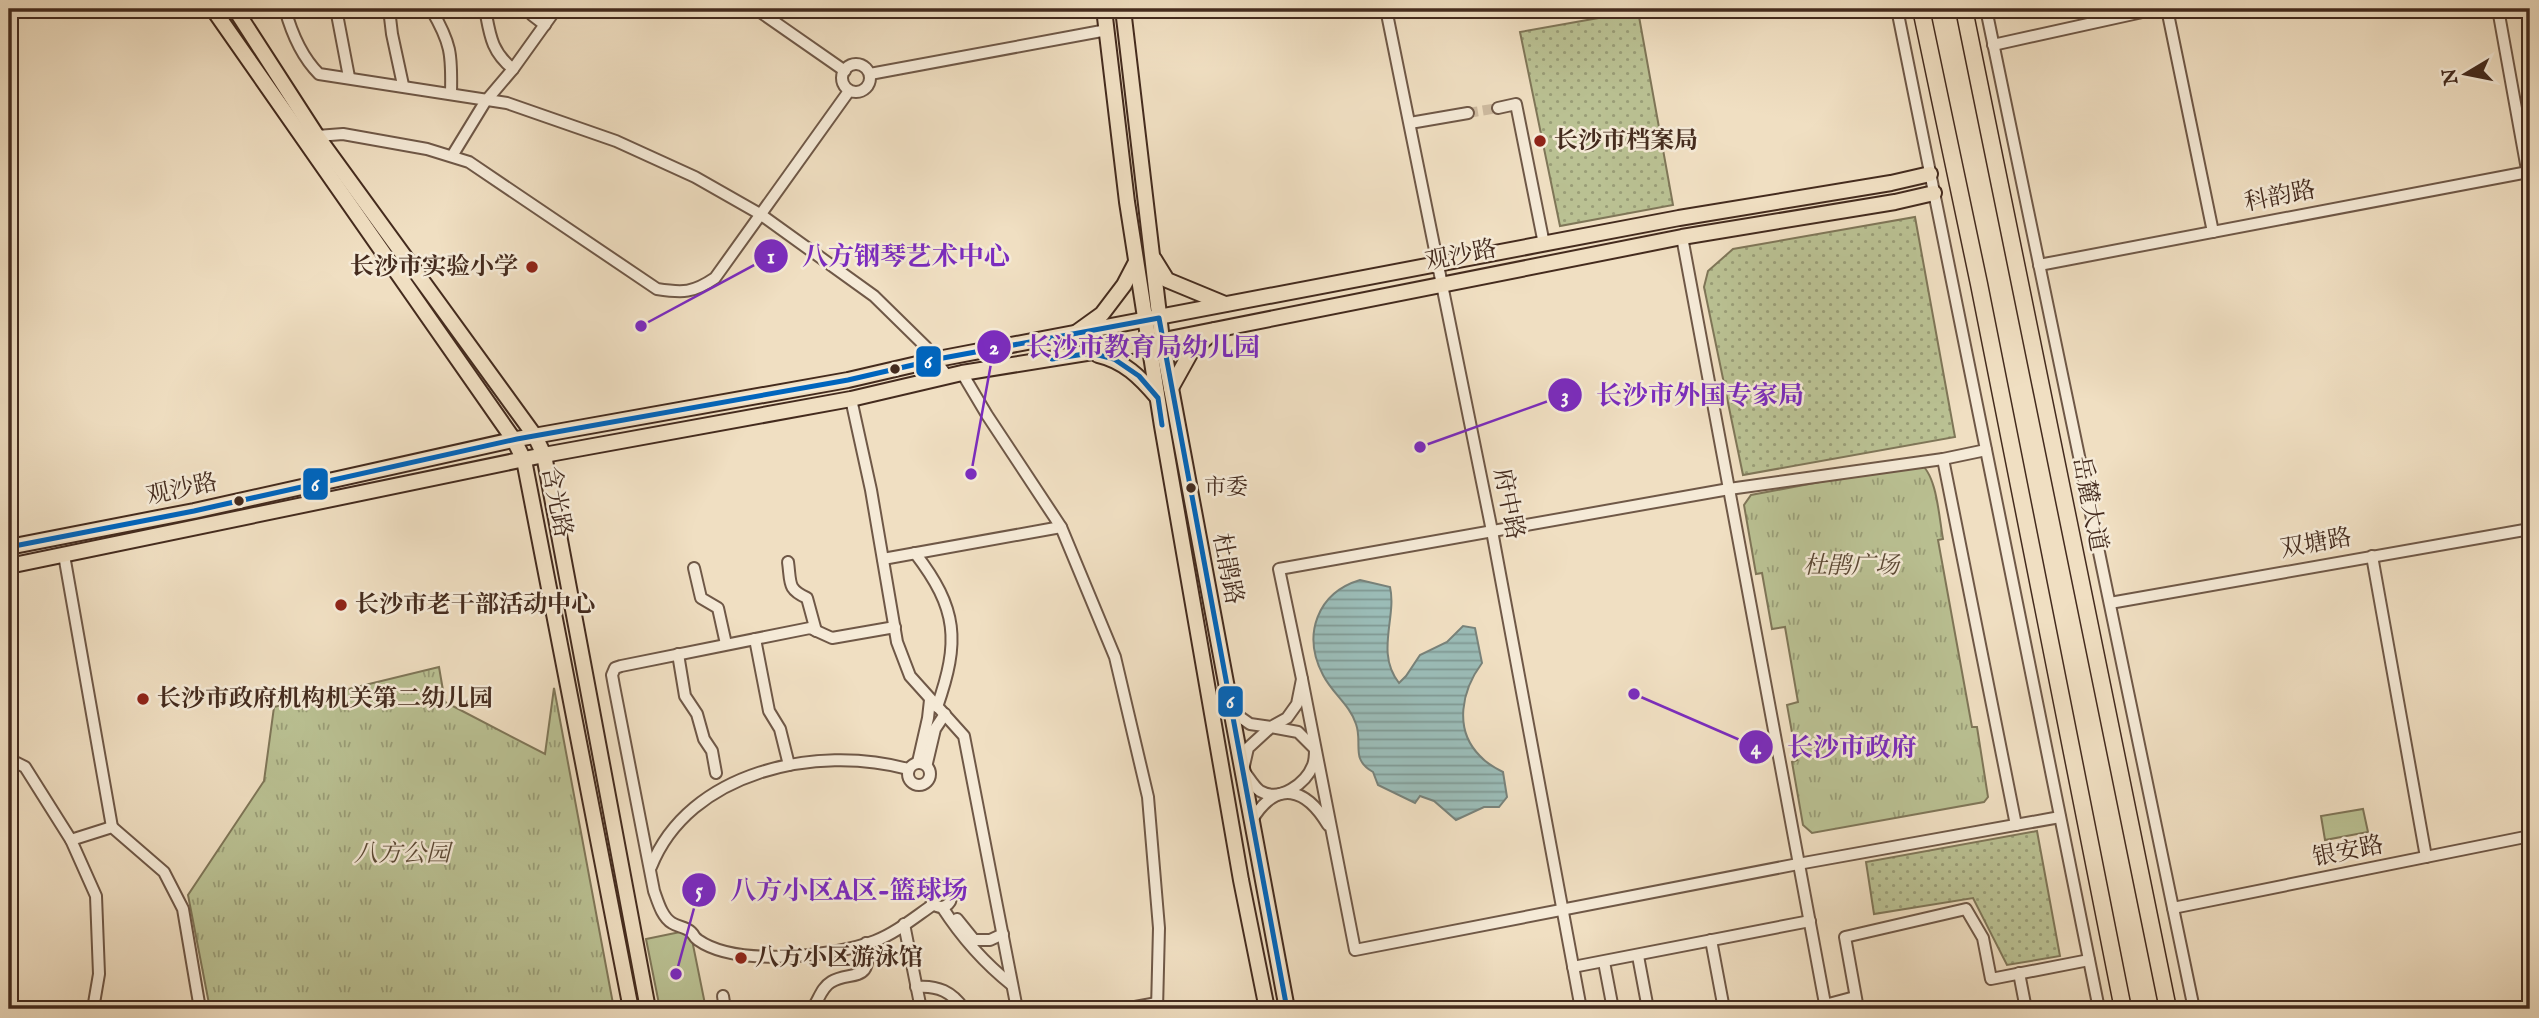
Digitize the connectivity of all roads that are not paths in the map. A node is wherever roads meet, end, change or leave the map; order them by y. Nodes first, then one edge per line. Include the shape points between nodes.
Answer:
1 (213, 9) edge
2 (235, 9) edge
3 (285, 9) edge
4 (336, 9) edge
5 (389, 9) edge
6 (431, 9) edge
7 (485, 9) edge
8 (530, 9) edge
9 (556, 9) edge
10 (756, 9) edge
11 (1104, 9) edge
12 (1123, 9) edge
13 (1387, 9) edge
14 (1897, 9) edge
15 (1921, 9) edge
16 (1964, 9) edge
17 (1986, 9) edge
18 (2156, 9) edge
19 (2167, 9) edge
20 (2498, 9) edge
21 (545, 25) junction
22 (1107, 30) junction
23 (1993, 45) junction
24 (513, 69) junction
25 (845, 71) junction
26 (870, 75) junction
27 (349, 77) junction
28 (403, 85) junction
29 (849, 91) junction
30 (451, 93) junction
31 (488, 99) junction
32 (1498, 108) tunnel mouth
33 (1468, 113) tunnel mouth
34 (1410, 123) junction
35 (2525, 130) edge
36 (317, 136) junction
37 (452, 156) junction
38 (2528, 172) junction
39 (1930, 174) junction
40 (2530, 186) edge
41 (1934, 193) junction
42 (760, 214) junction
43 (2213, 232) junction
44 (1682, 237) junction
45 (1544, 244) junction
46 (1150, 250) junction
47 (1136, 262) junction
48 (1440, 264) junction
49 (2039, 265) junction
50 (1443, 283) junction
51 (1226, 305) junction
52 (1152, 319) junction
53 (1217, 328) junction
54 (1074, 334) junction
55 (1155, 341) junction
56 (1091, 353) junction
57 (936, 360) junction
58 (962, 373) junction
59 (947, 376) junction
60 (1171, 390) junction
61 (1158, 398) junction
62 (851, 399) junction
63 (535, 436) junction
64 (514, 440) junction
65 (1986, 450) junction
66 (544, 455) junction
67 (1943, 459) junction
68 (524, 460) junction
69 (1729, 489) junction
70 (1061, 527) junction
71 (2530, 529) edge
72 (1492, 531) junction
73 (9, 547) edge
74 (915, 553) junction
75 (64, 555) junction
76 (2372, 556) junction
77 (883, 559) junction
78 (788, 562) dead end
79 (9, 566) edge
80 (694, 568) dead end
81 (2110, 603) junction
82 (895, 627) junction
83 (816, 631) junction
84 (755, 639) junction
85 (726, 645) junction
86 (678, 654) junction
87 (1302, 679) junction
88 (937, 707) junction
89 (1230, 710) junction
90 (1271, 727) junction
91 (1315, 749) junction
92 (9, 759) edge
93 (789, 765) junction
94 (918, 766) junction
95 (1243, 770) junction
96 (716, 773) dead end
97 (1275, 795) junction
98 (2060, 817) junction
99 (1252, 820) junction
100 (2017, 825) junction
101 (112, 827) junction
102 (1332, 831) junction
103 (2530, 836) edge
104 (71, 840) junction
105 (2426, 858) junction
106 (1798, 864) junction
107 (651, 867) junction
108 (941, 905) junction
109 (2173, 908) junction
110 (1564, 909) junction
111 (1810, 921) junction
112 (904, 925) junction
113 (1003, 934) junction
114 (1711, 940) junction
115 (866, 943) junction
116 (1638, 956) junction
117 (2090, 960) junction
118 (1604, 962) junction
119 (1573, 967) junction
120 (2019, 973) junction
121 (1012, 985) junction
122 (916, 987) junction
123 (723, 996) dead end
124 (1855, 997) junction
125 (1157, 1006) edge
126 (1825, 1007) edge
127 (93, 1009) edge
128 (200, 1009) edge
129 (631, 1009) edge
130 (648, 1009) edge
131 (725, 1009) edge
132 (812, 1009) edge
133 (920, 1009) edge
134 (964, 1009) edge
135 (1017, 1009) edge
136 (1124, 1009) edge
137 (1267, 1009) edge
138 (1287, 1009) edge
139 (1581, 1009) edge
140 (1613, 1009) edge
141 (1648, 1009) edge
142 (1724, 1009) edge
143 (1858, 1009) edge
144 (2026, 1009) edge
145 (2099, 1009) edge
146 (2123, 1009) edge
147 (2168, 1009) edge
148 (2194, 1009) edge

1 - 64 main road, 含光路
2 - 36 main road, 含光路
3 - 27 street via 310,65 319,74
4 - 27 street
5 - 28 street
6 - 30 street via 448,40
7 - 24 street via 495,50
8 - 21 street
9 - 21 street
10 - 25 street
11 - 22 main road, 杜鹃路
12 - 46 main road, 杜鹃路
13 - 34 street, 府中路
14 - 39 street
15 - 146 highway
16 - 147 highway, 岳麓大道
17 - 23 street
18 - 23 street
19 - 43 street
20 - 35 street
21 - 24 street
22 - 26 street
22 - 47 main road, 杜鹃路
23 - 49 street
24 - 31 street
25 - 26 street via 855,64 864,65
25 - 29 street via 843,84
26 - 29 street via 866,89
27 - 28 street
28 - 30 street
29 - 42 street
30 - 31 street
31 - 37 street
31 - 42 street via 615,141 695,177
32 - 45 street via 1516,104
33 - 34 street
34 - 48 street, 府中路
35 - 38 street
36 - 37 street via 343,134
36 - 63 main road, 含光路
37 - 42 street via 491,174 657,289 697,290 715,278
38 - 40 street
38 - 43 street, 科韵路
39 - 41 street
39 - 45 main road, 观沙路
41 - 44 main road, 观沙路
41 - 65 street
42 - 57 street via 874,296
43 - 49 street, 科韵路
44 - 50 main road, 观沙路
44 - 69 street
45 - 48 main road, 观沙路
46 - 51 main road via 1167,280
46 - 52 main road, 杜鹃路
47 - 52 main road, 杜鹃路
47 - 54 main road via 1102,314
48 - 50 street, 府中路
48 - 51 main road, 观沙路
49 - 81 street
50 - 53 main road, 观沙路
50 - 72 street, 府中路
51 - 52 main road, 观沙路
52 - 54 main road, 观沙路
52 - 55 main road, 杜鹃路
53 - 55 main road, 观沙路
53 - 60 main road via 1191,352
54 - 57 main road, 观沙路
55 - 56 main road, 观沙路
55 - 60 main road, 杜鹃路
55 - 61 main road, 杜鹃路
56 - 58 main road, 观沙路
56 - 61 main road via 1114,359 1139,376
57 - 59 street
57 - 63 main road, 观沙路
58 - 59 main road, 观沙路
58 - 70 street
59 - 62 main road, 观沙路
60 - 89 main road, 杜鹃路
61 - 137 main road, 杜鹃路
62 - 66 main road, 观沙路
62 - 77 street
63 - 64 main road, 观沙路
63 - 66 main road, 含光路
64 - 68 main road, 含光路
64 - 73 main road, 观沙路
65 - 67 street
65 - 98 street
66 - 68 main road, 观沙路
66 - 130 main road, 含光路
67 - 69 street
67 - 100 street
68 - 75 main road, 观沙路
68 - 129 main road, 含光路
69 - 72 street
69 - 106 street
70 - 74 street
70 - 125 street via 1115,657 1148,797 1159,928
71 - 76 street, 双塘路
72 - 87 street via 1279,569
72 - 110 street, 府中路
74 - 77 street
74 - 88 street via 940,587 952,631 948,674
75 - 79 main road, 观沙路
75 - 101 street
76 - 81 street, 双塘路
76 - 105 street
77 - 82 street
78 - 83 street via 792,589 807,598
80 - 85 street via 701,598 718,608
81 - 109 street
82 - 83 street via 832,638
82 - 88 street via 910,676
83 - 84 street via 810,628
84 - 85 street
84 - 93 street via 769,711 780,729
85 - 86 street
86 - 96 street via 685,696 712,751
86 - 107 street via 621,666 612,675
87 - 90 street via 1297,704 1286,719
87 - 91 street
88 - 94 street via 928,718
88 - 94 street via 928,754
88 - 113 street via 964,736
89 - 90 street via 1250,724
89 - 95 main road, 杜鹃路
90 - 91 street via 1298,732
90 - 95 street via 1248,748
91 - 97 street via 1306,778
91 - 102 street
92 - 104 street via 25,767
93 - 94 street via 854,760
93 - 107 street via 712,794 674,825
95 - 97 street via 1260,791
95 - 99 main road, 杜鹃路
97 - 99 street
97 - 102 street via 1293,794 1311,802
98 - 100 street
98 - 117 street
99 - 138 main road, 杜鹃路
100 - 106 street
101 - 104 street
101 - 128 street via 164,873 183,909
102 - 110 street via 1355,950
103 - 105 street, 银安路
104 - 127 street via 96,896 99,974
105 - 109 street, 银安路
106 - 110 street
106 - 111 street
107 - 115 street via 657,900 670,923 690,930 696,939 717,949 759,957 795,957
108 - 112 street
108 - 113 street via 974,940
108 - 121 street via 960,936
109 - 148 street
110 - 119 street, 府中路
111 - 114 street
111 - 126 street
112 - 115 street
112 - 122 street
113 - 121 street
114 - 116 street
114 - 142 street
115 - 132 street via 869,956 864,969 857,976 834,980
116 - 118 street
116 - 141 street
117 - 120 street
117 - 145 street
118 - 119 street
118 - 140 street
119 - 139 street, 府中路
120 - 124 street via 1991,979 1983,938 1966,909 1845,937
120 - 144 street
121 - 135 street
122 - 133 street
122 - 134 street via 941,989
123 - 131 street
124 - 126 street
124 - 143 street
125 - 136 street

